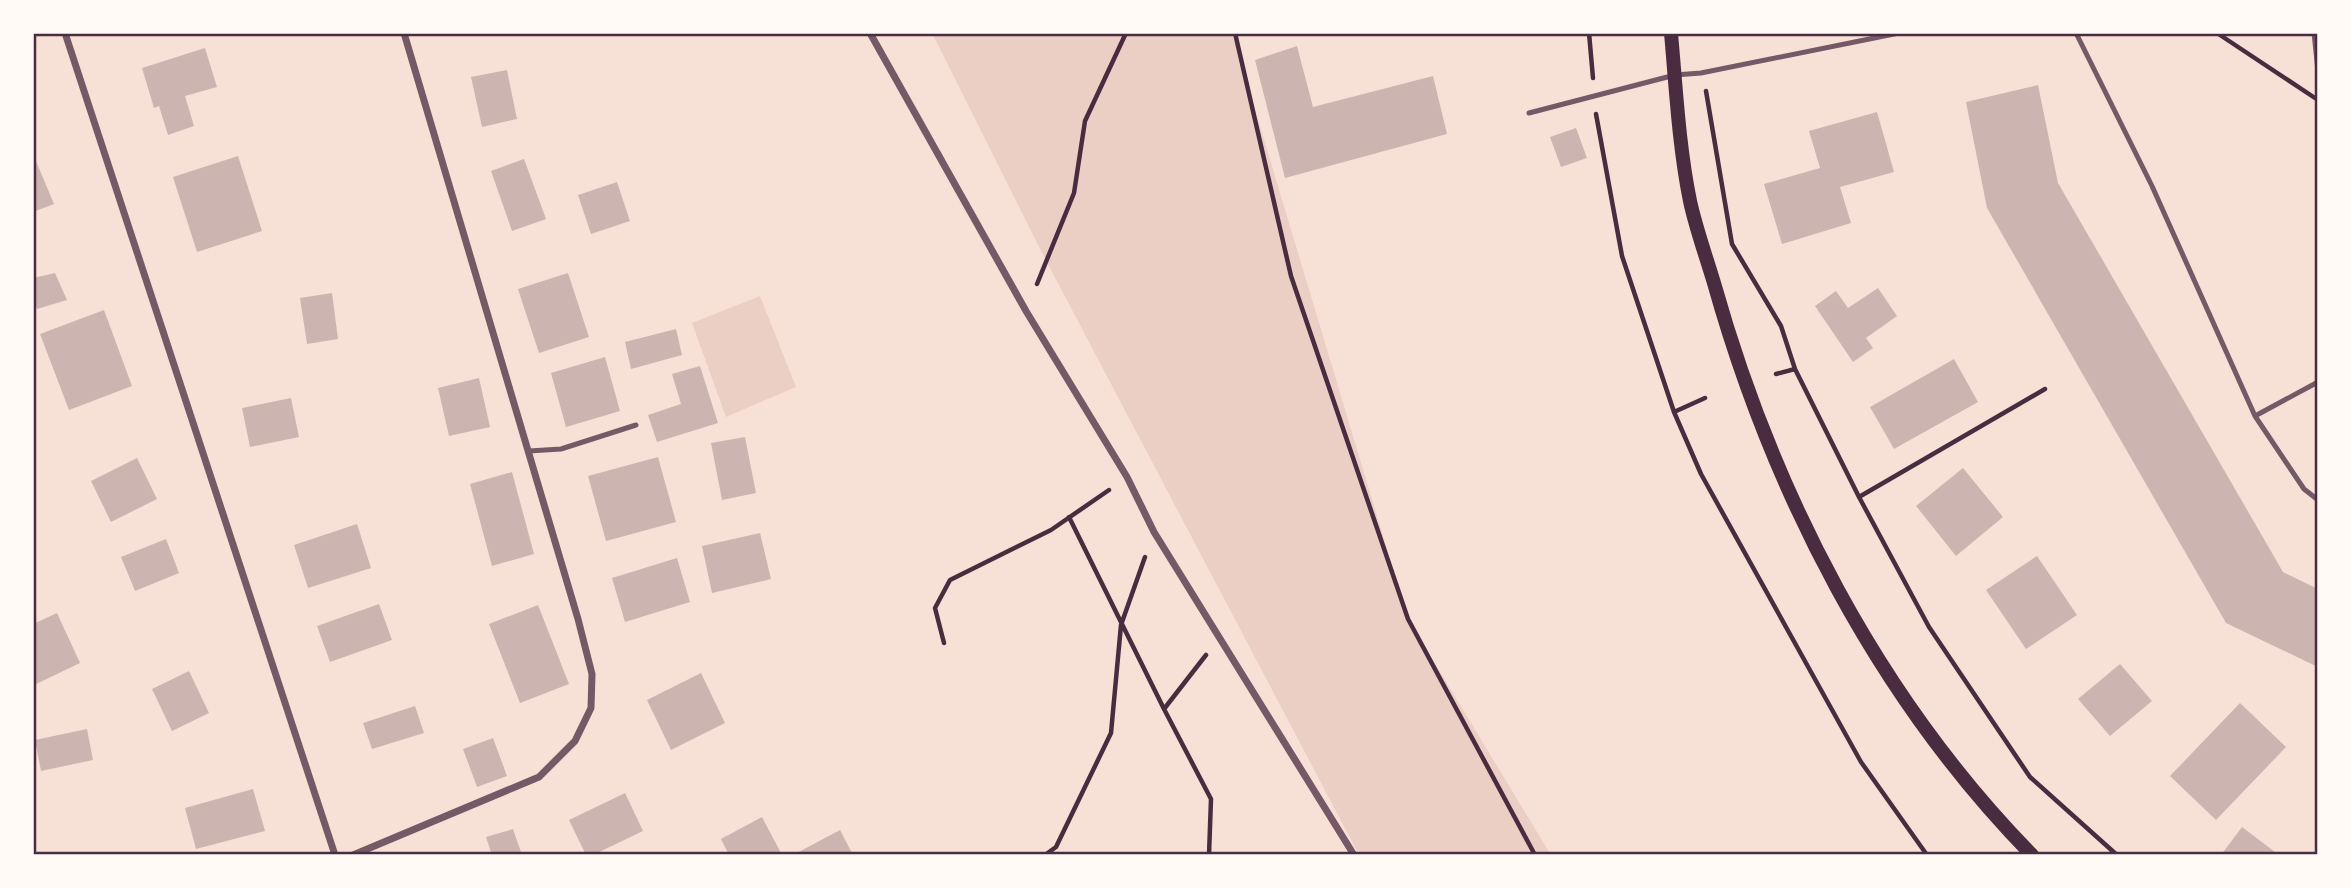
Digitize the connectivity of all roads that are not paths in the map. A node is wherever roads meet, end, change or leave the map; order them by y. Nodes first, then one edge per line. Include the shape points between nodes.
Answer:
1 (65, 33) edge
2 (404, 33) edge
3 (870, 33) edge
4 (1671, 33) edge
5 (1899, 33) edge
6 (2076, 33) edge
7 (2314, 33) edge
8 (2318, 71) edge
9 (1675, 75) junction
10 (1529, 113) dead end
11 (2318, 382) edge
12 (2255, 415) junction
13 (636, 425) dead end
14 (529, 450) junction
15 (2318, 500) edge
16 (335, 855) edge
17 (353, 855) edge
18 (1354, 855) edge
19 (2032, 855) edge

1 - 16 street
2 - 14 street
3 - 18 street via 1154,532
4 - 9 main road
5 - 9 lane via 1701,74
6 - 12 lane
7 - 8 lane
9 - 10 lane
9 - 19 main road via 1690,201 1744,385 1786,484 1863,633 1910,706 1960,777
11 - 12 lane
12 - 15 lane via 2304,489
13 - 14 lane via 561,449
14 - 17 street via 592,674 591,708 575,741 540,777

